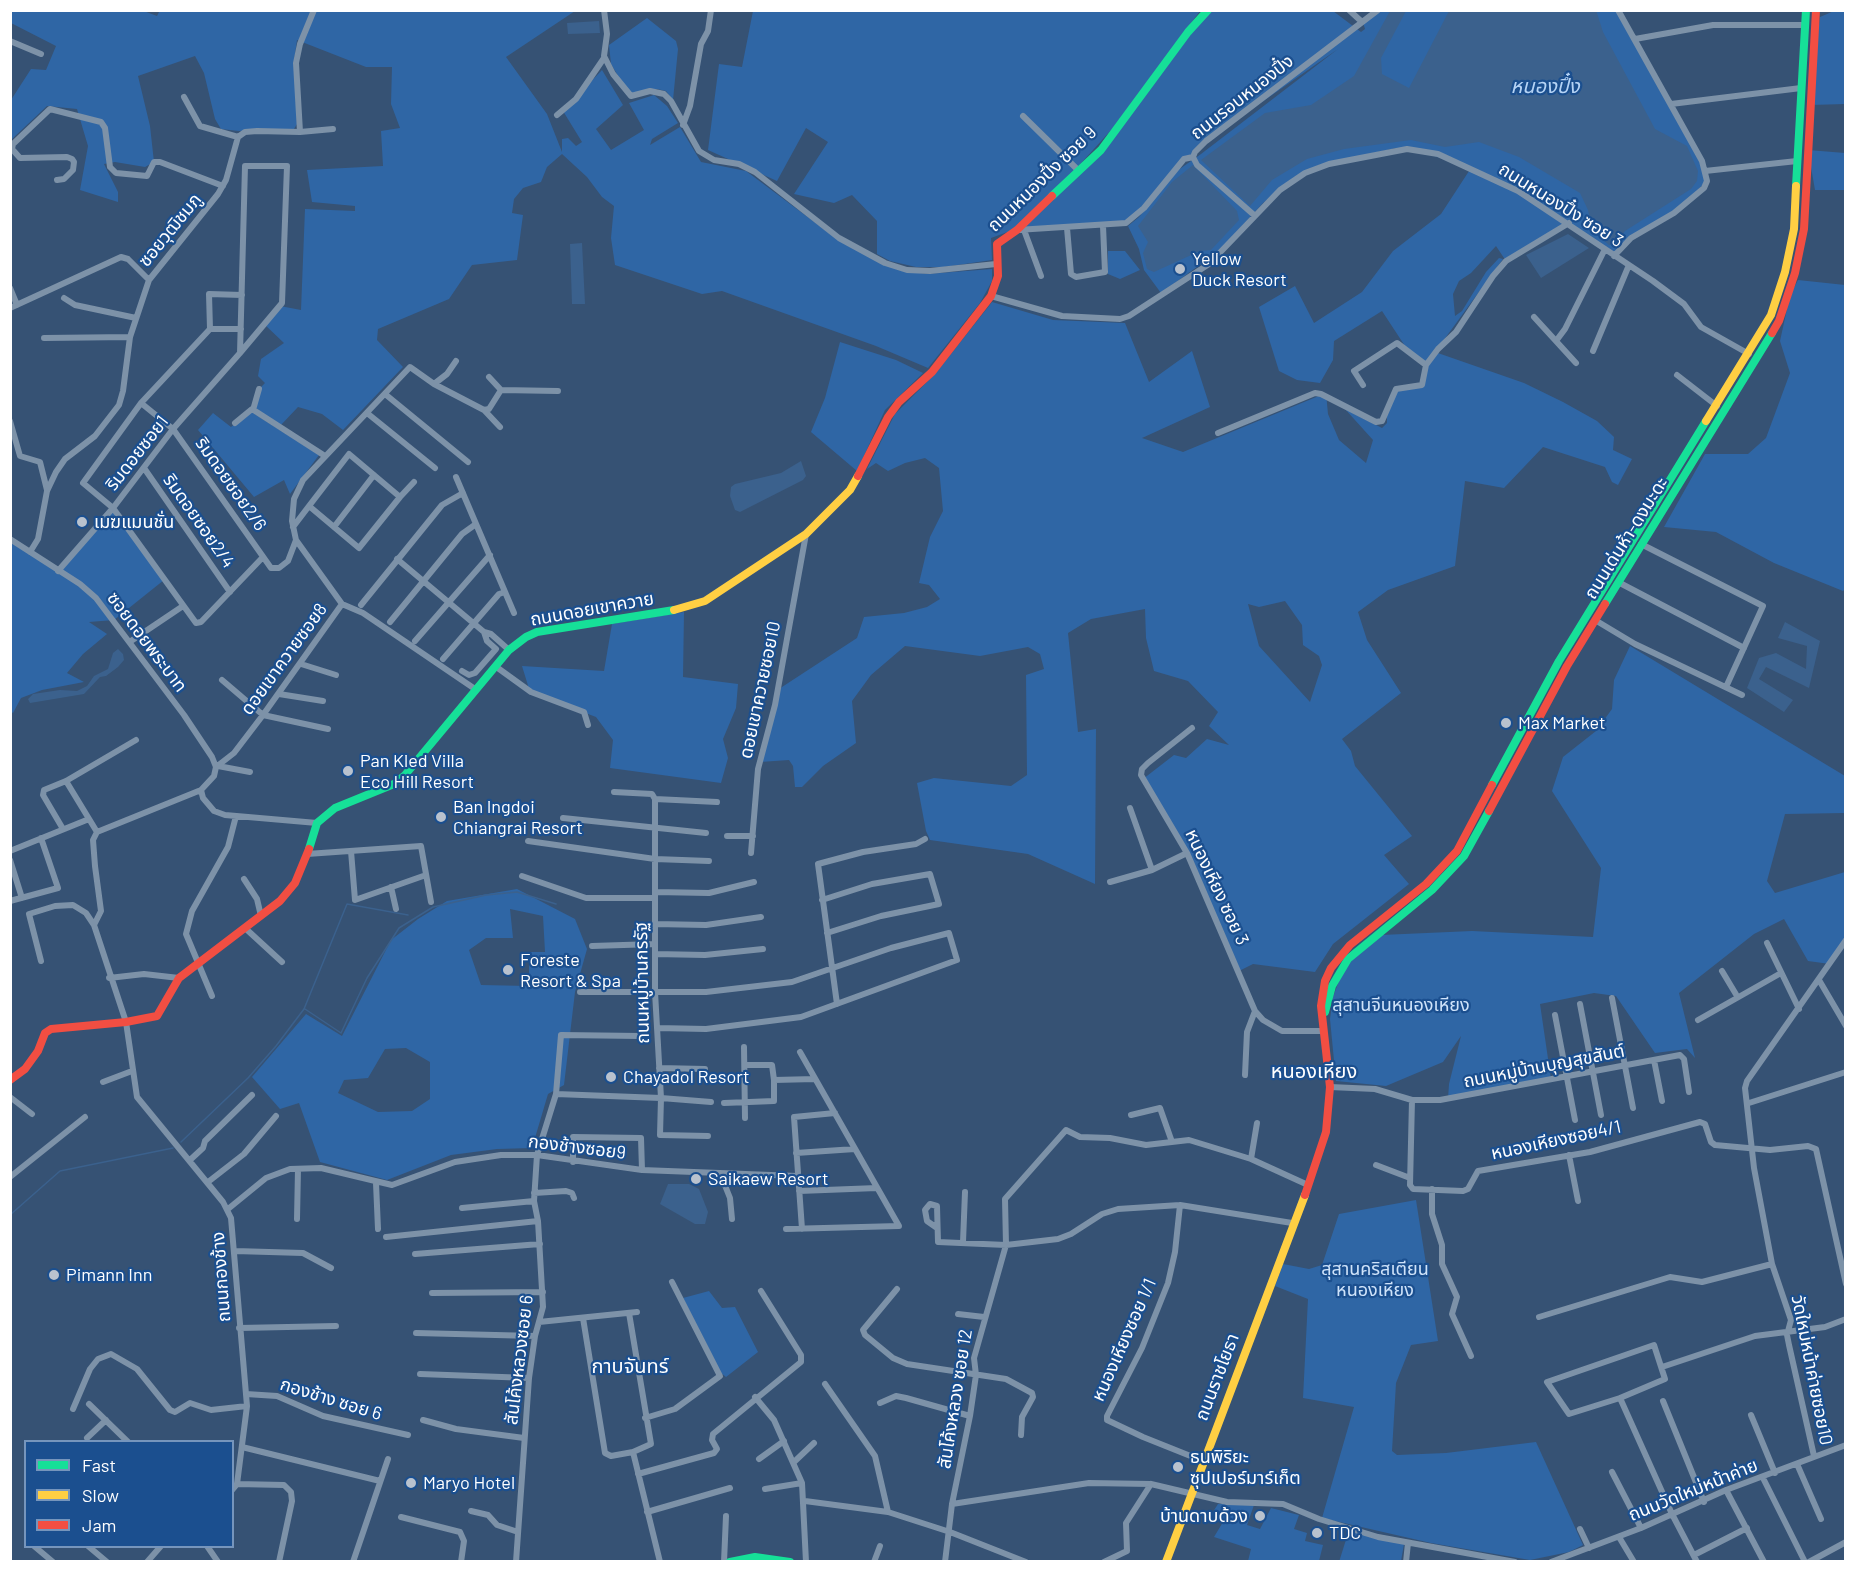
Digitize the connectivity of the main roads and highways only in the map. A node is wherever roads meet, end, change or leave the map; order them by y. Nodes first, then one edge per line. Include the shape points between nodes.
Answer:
1 (1208, 10) edge
2 (1806, 10) edge
3 (1816, 10) edge
4 (992, 296) joint
5 (1612, 585) junction
6 (1353, 948) junction
7 (10, 1080) edge
8 (1300, 1204) joint
9 (730, 1562) edge
10 (790, 1562) edge
11 (1166, 1562) edge

1 - 4 main road, ถนนหนองปึ๋ง ซอย 9 via 1101,150 1021,230 997,244 998,276
2 - 5 main road, ถนนเด่นห้า-ดงมะดะ via 1794,229 1772,315
3 - 5 main road, ถนนเด่นห้า-ดงมะดะ via 1804,229 1788,295 1771,337
4 - 7 main road, ถนนดอยเขาควาย via 932,372 899,402 850,490 806,534 705,601 688,608 537,632 509,650 405,776 334,808 317,823 295,883 280,901 179,978 157,1016 51,1029 25,1069
5 - 6 main road, ถนนเด่นห้า-ดงมะดะ via 1559,661 1457,851
5 - 6 main road, ถนนเด่นห้า-ดงมะดะ via 1464,856 1432,890
6 - 8 main road, ถนนเด่นห้า-ดงมะดะ via 1331,968 1324,981 1322,1000 1330,1087 1326,1132
8 - 11 main road, ถนนราชโยธา
9 - 10 main road via 754,1557

